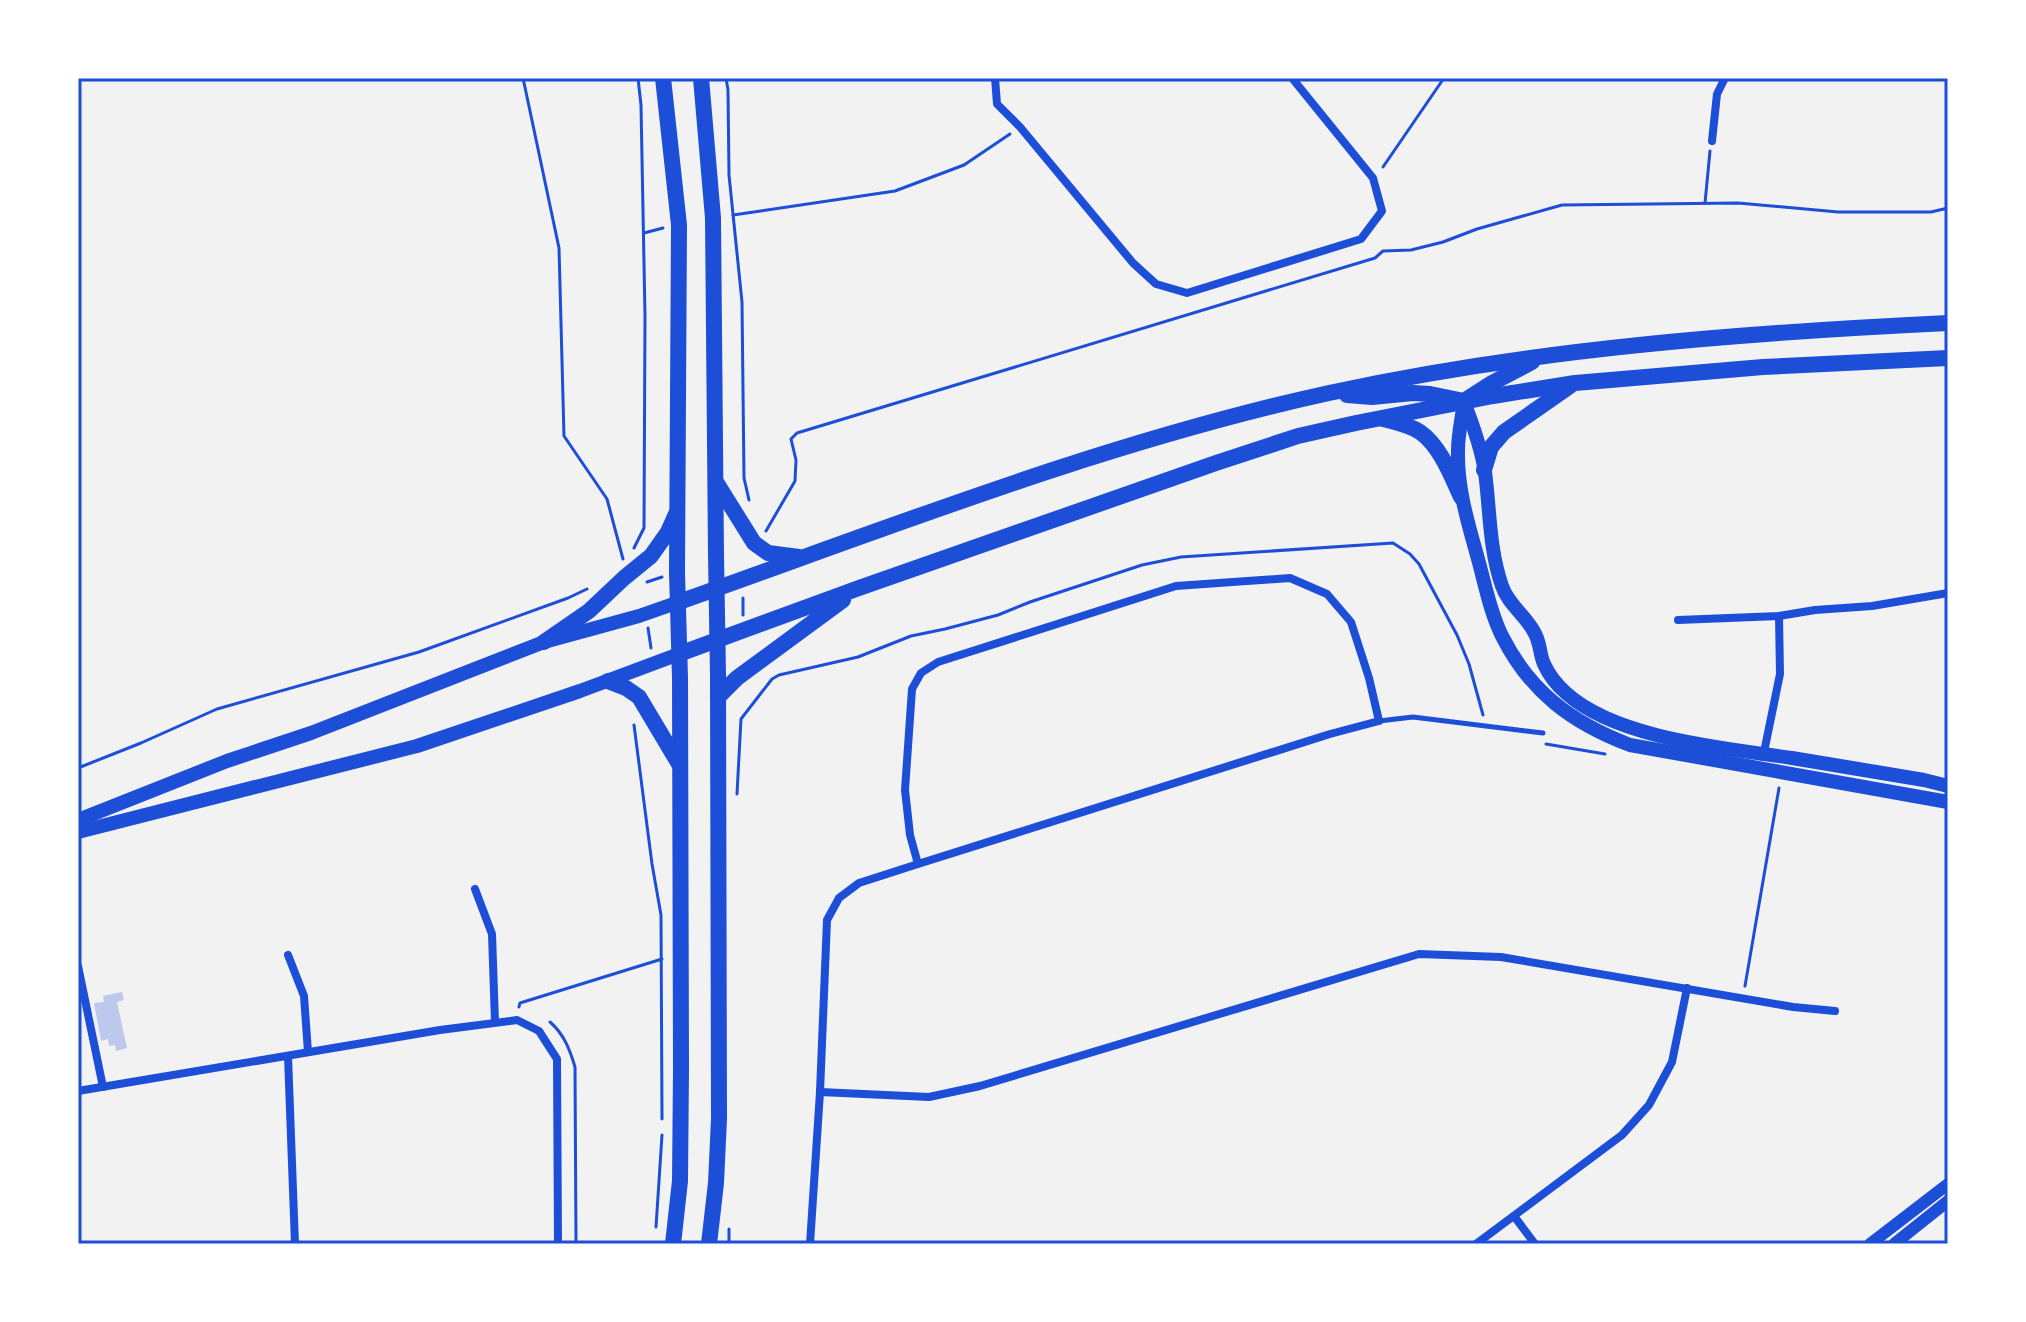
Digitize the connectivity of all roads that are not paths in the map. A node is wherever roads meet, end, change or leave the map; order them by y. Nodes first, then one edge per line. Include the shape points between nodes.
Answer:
1 (663, 78) edge
2 (701, 78) edge
3 (995, 78) edge
4 (1292, 78) edge
5 (1725, 78) edge
6 (1712, 141) road end
7 (1948, 323) edge
8 (1544, 355) junction
9 (1948, 358) edge
10 (1575, 383) junction
11 (1328, 393) junction
12 (1464, 401) junction
13 (1378, 418) junction
14 (1484, 470) junction
15 (716, 480) junction
16 (1461, 497) junction
17 (678, 509) junction
18 (804, 558) junction
19 (859, 588) junction
20 (716, 589) junction
21 (1948, 593) edge
22 (679, 602) junction
23 (1779, 616) junction
24 (1678, 620) dead end
25 (718, 640) junction
26 (544, 642) junction
27 (679, 654) junction
28 (608, 681) junction
29 (718, 697) junction
30 (1379, 721) junction
31 (1543, 733) dead end
32 (1762, 761) junction
33 (680, 765) junction
34 (1948, 786) edge
35 (1948, 802) edge
36 (78, 820) edge
37 (78, 832) edge
38 (918, 864) junction
39 (475, 889) dead end
40 (288, 955) dead end
41 (78, 966) edge
42 (1687, 988) junction
43 (1835, 1011) dead end
44 (495, 1022) junction
45 (308, 1052) junction
46 (288, 1056) junction
47 (103, 1087) junction
48 (78, 1091) edge
49 (820, 1092) junction
50 (1948, 1184) edge
51 (1948, 1201) edge
52 (1514, 1216) junction
53 (295, 1244) edge
54 (558, 1244) edge
55 (673, 1244) edge
56 (709, 1244) edge
57 (810, 1244) edge
58 (1476, 1244) edge
59 (1535, 1244) edge
60 (1870, 1244) edge
61 (1894, 1244) edge

1 - 17 highway via 679,225
2 - 15 highway via 713,218
3 - 4 street via 997,104 1133,263 1156,284 1187,293 1361,239 1382,211 1373,178
5 - 6 street via 1717,94
7 - 8 highway via 1728,336
8 - 11 highway
8 - 12 highway
9 - 10 highway
10 - 12 highway
10 - 14 highway via 1504,432 1491,447
11 - 12 highway via 1421,394
11 - 18 highway via 1185,429
12 - 13 highway
12 - 14 main road
12 - 16 main road via 1458,449
13 - 16 highway via 1421,432
13 - 19 highway via 1284,441
14 - 32 main road via 1503,589 1534,630 1544,663 1566,693 1632,729
15 - 18 highway via 768,553
15 - 20 highway
16 - 32 main road via 1501,635 1522,670 1549,699 1584,725 1630,745
17 - 22 highway
17 - 26 highway via 651,556 589,611
18 - 20 highway
19 - 25 highway
19 - 29 highway
20 - 22 highway
20 - 25 highway
21 - 23 street
22 - 26 main road
22 - 27 highway
23 - 24 street
23 - 32 street via 1780,674
25 - 27 highway
25 - 29 highway
26 - 36 main road
27 - 28 main road
27 - 33 highway
28 - 33 highway via 639,697
28 - 37 main road via 417,746
29 - 56 highway via 719,1119
30 - 31 lane via 1413,717
30 - 38 street
30 - 38 street via 1351,622 1327,594 1290,578 1176,586 938,662 921,673 912,689 905,790
32 - 34 main road
32 - 35 main road
33 - 55 highway via 680,1181
38 - 49 street via 859,883 839,898 827,920
39 - 44 street via 492,934
40 - 45 street via 304,996
41 - 47 street
42 - 43 street
42 - 49 street via 1501,957 1419,954 980,1086 929,1097
42 - 52 street via 1672,1062 1649,1105 1622,1135
44 - 45 street
44 - 54 street via 517,1020 539,1031 557,1059
45 - 46 street
46 - 47 street
46 - 53 street
47 - 48 street
49 - 57 street
50 - 60 street
51 - 61 street
52 - 58 street
52 - 59 street

